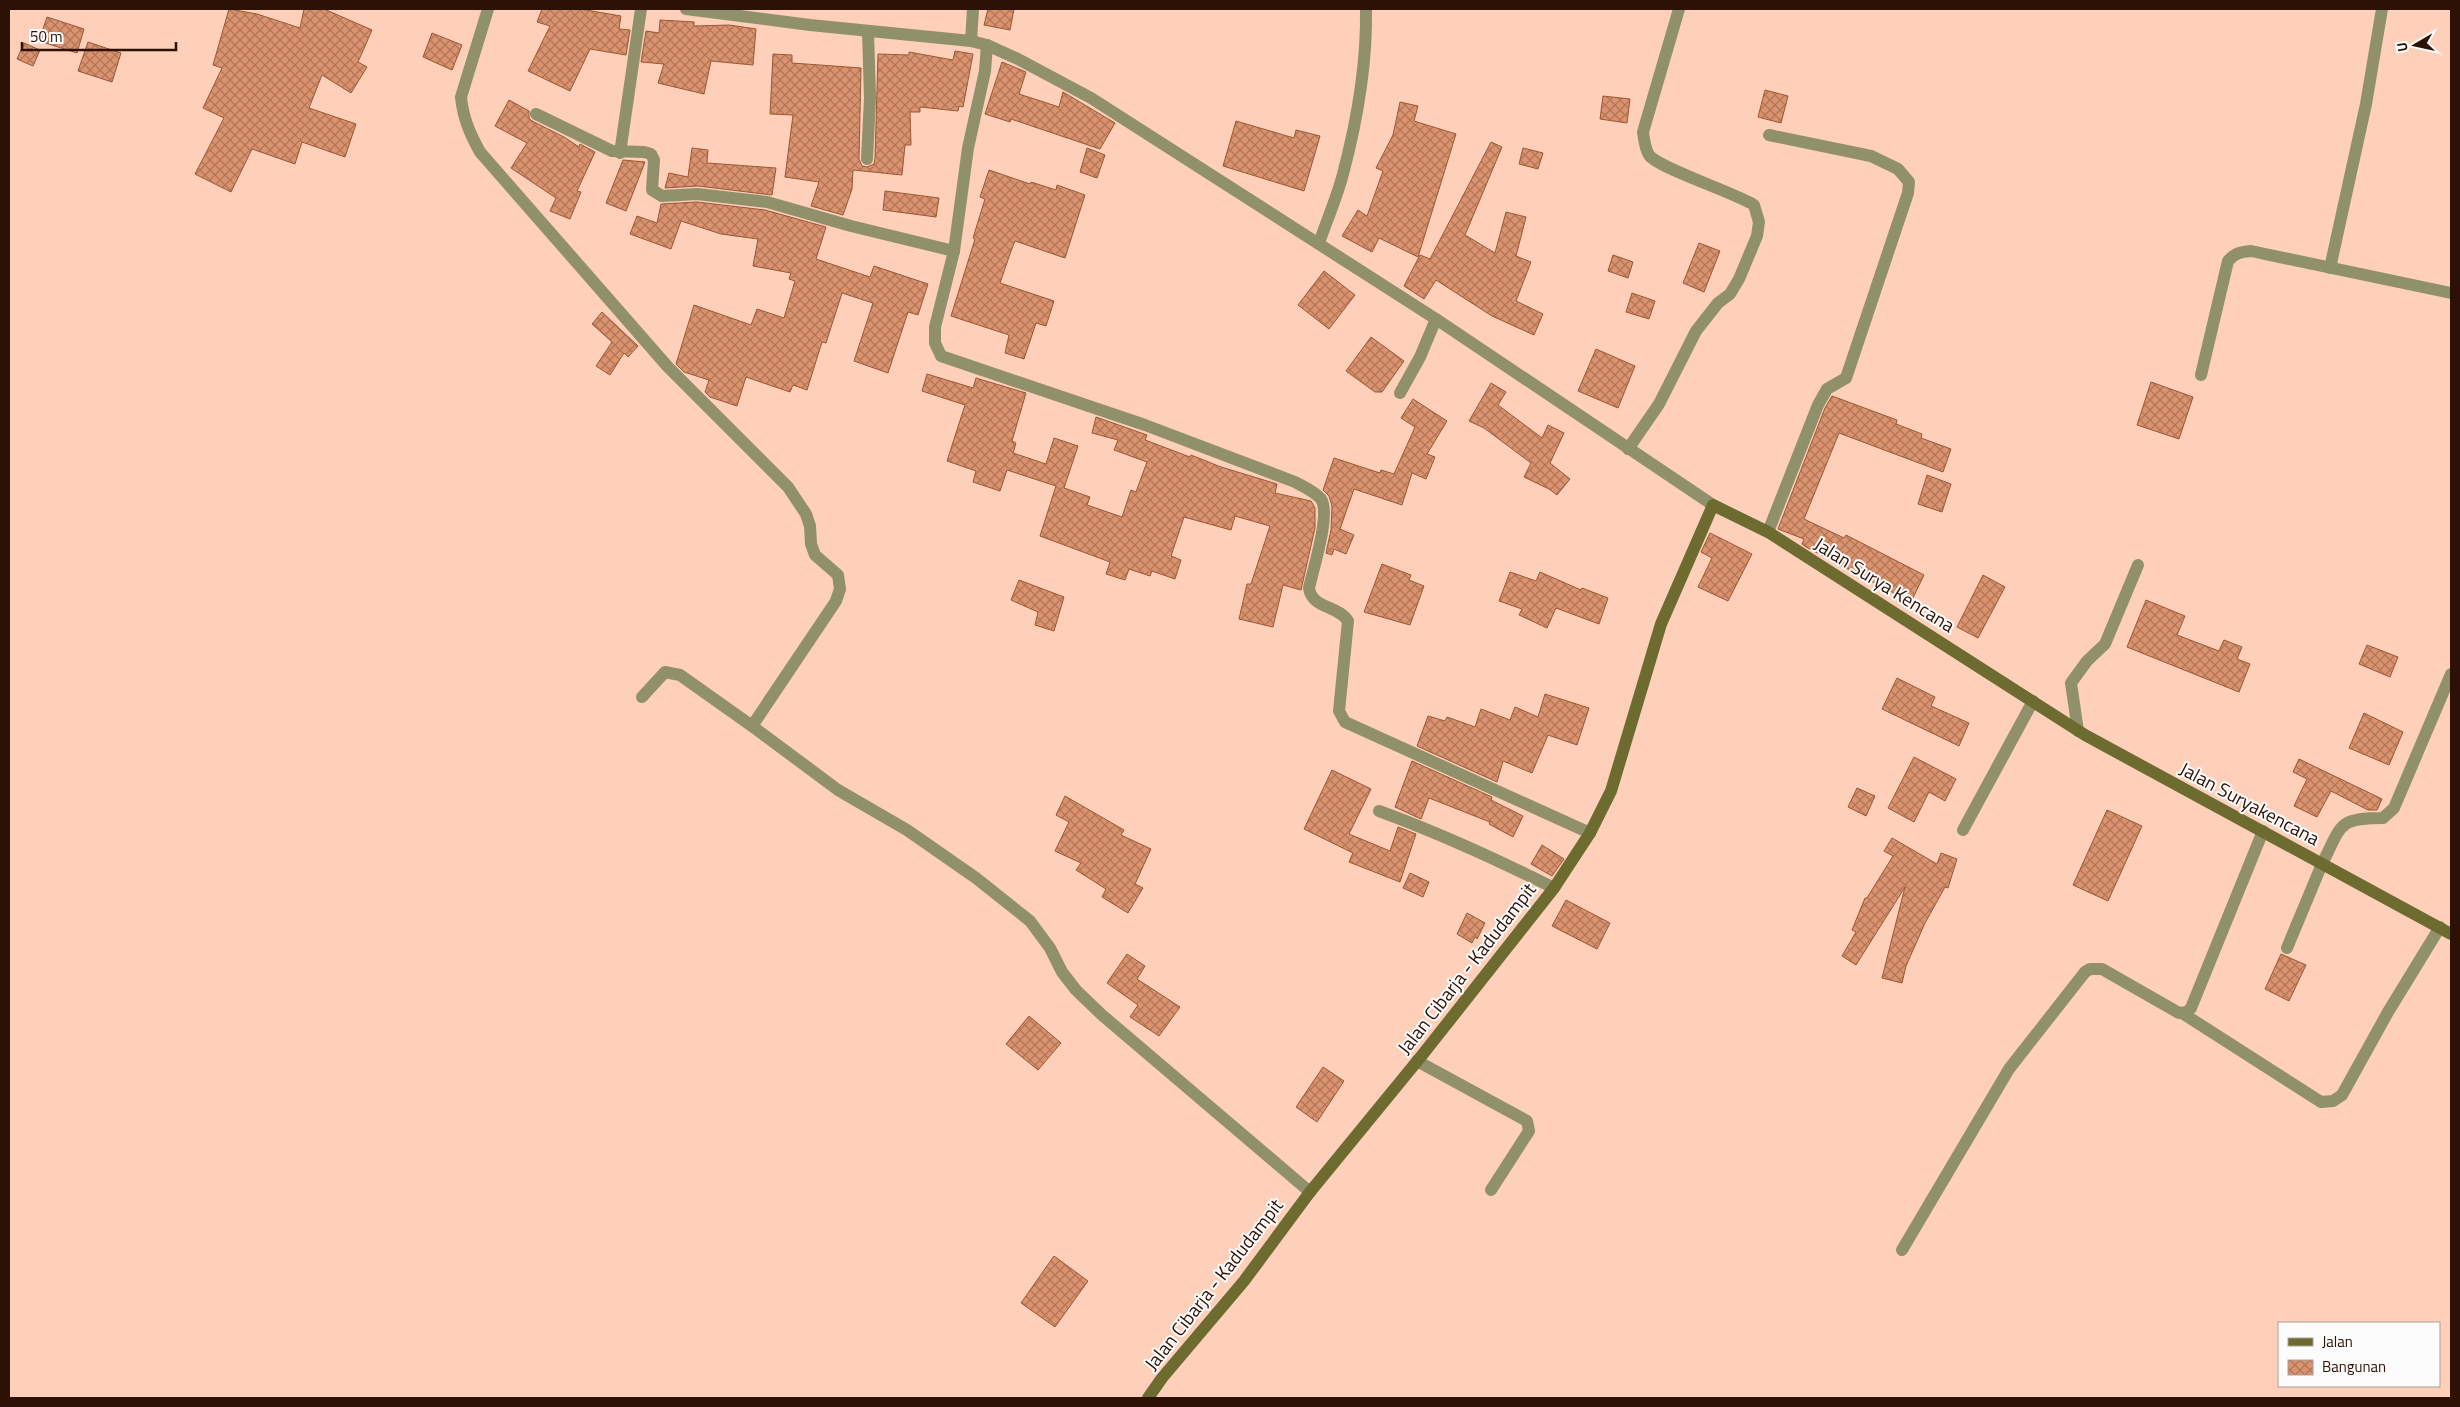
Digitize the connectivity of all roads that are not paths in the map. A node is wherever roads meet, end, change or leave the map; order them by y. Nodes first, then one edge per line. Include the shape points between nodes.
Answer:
1 (488, 9) edge
2 (641, 9) edge
3 (686, 9) edge
4 (973, 9) edge
5 (1366, 9) edge
6 (1679, 9) edge
7 (2382, 9) edge
8 (868, 31) junction
9 (971, 41) junction
10 (987, 45) junction
11 (536, 114) dead end
12 (1769, 135) dead end
13 (620, 153) junction
14 (867, 159) dead end
15 (1319, 243) junction
16 (954, 250) junction
17 (2330, 268) junction
18 (2451, 293) edge
19 (1436, 319) junction
20 (2201, 375) dead end
21 (1400, 393) dead end
22 (1628, 450) junction
23 (1712, 505) junction
24 (1768, 532) junction
25 (2138, 565) dead end
26 (2451, 674) edge
27 (642, 697) dead end
28 (2033, 701) junction
29 (752, 726) junction
30 (2078, 731) junction
31 (1379, 811) dead end
32 (1963, 830) dead end
33 (2263, 832) junction
34 (1590, 833) junction
35 (2322, 864) junction
36 (1554, 888) junction
37 (2446, 930) edge
38 (2287, 948) dead end
39 (2182, 1013) junction
40 (1417, 1060) junction
41 (1490, 1190) dead end
42 (1310, 1192) junction
43 (1902, 1250) dead end
44 (1148, 1398) edge

1 - 29 street via 461,97 469,133 480,152 668,367 788,486 806,514 815,555 838,575 840,589 836,601
2 - 13 street
3 - 8 street
4 - 9 street
5 - 15 street via 1367,45 1347,157
6 - 22 street via 1643,132 1649,156 1754,206 1759,222 1757,236 1730,294 1710,312 1696,331 1659,404
7 - 17 street via 2366,104
8 - 9 street
8 - 14 street via 870,98
9 - 10 street
10 - 15 street via 1091,98
10 - 16 street
11 - 13 street
12 - 24 street via 1870,156 1898,169 1909,182 1846,378 1827,389 1818,405
13 - 16 street via 651,154 654,160 652,190 662,196 697,194 767,202
15 - 19 street
16 - 34 street via 935,327 935,343 940,356 1145,425 1314,492 1325,513 1310,596 1344,614 1348,621 1339,711 1345,722
17 - 18 street
17 - 20 street via 2251,251 2233,254 2228,260
19 - 21 street
19 - 22 street
22 - 23 street
23 - 24 street, Jalan Surya Kencana
23 - 34 street, Jalan Cibarja - Kadudampit via 1661,624 1611,791
24 - 28 street, Jalan Surya Kencana
25 - 30 street via 2105,644 2071,683 2070,694
26 - 35 street via 2394,808 2383,818 2356,818 2341,827
27 - 29 street via 664,672 671,672
28 - 30 street, Jalan Suryakencana
28 - 32 street
29 - 42 street via 838,790 907,830 976,878 1030,921 1076,990
30 - 33 street, Jalan Suryakencana
31 - 36 street via 1457,841
33 - 35 street, Jalan Suryakencana
33 - 39 street via 2194,1002 2187,1012
34 - 36 street, Jalan Cibarja - Kadudampit
35 - 37 street, Jalan Suryakencana
35 - 38 street
36 - 40 street, Jalan Cibarja - Kadudampit
37 - 39 street via 2388,1012 2342,1095 2333,1101 2321,1102
39 - 43 street via 2102,969 2085,972 2009,1069
40 - 41 street via 1527,1121 1528,1131
40 - 42 street, Jalan Cibarja - Kadudampit
42 - 44 street, Jalan Cibarja - Kadudampit via 1244,1281

